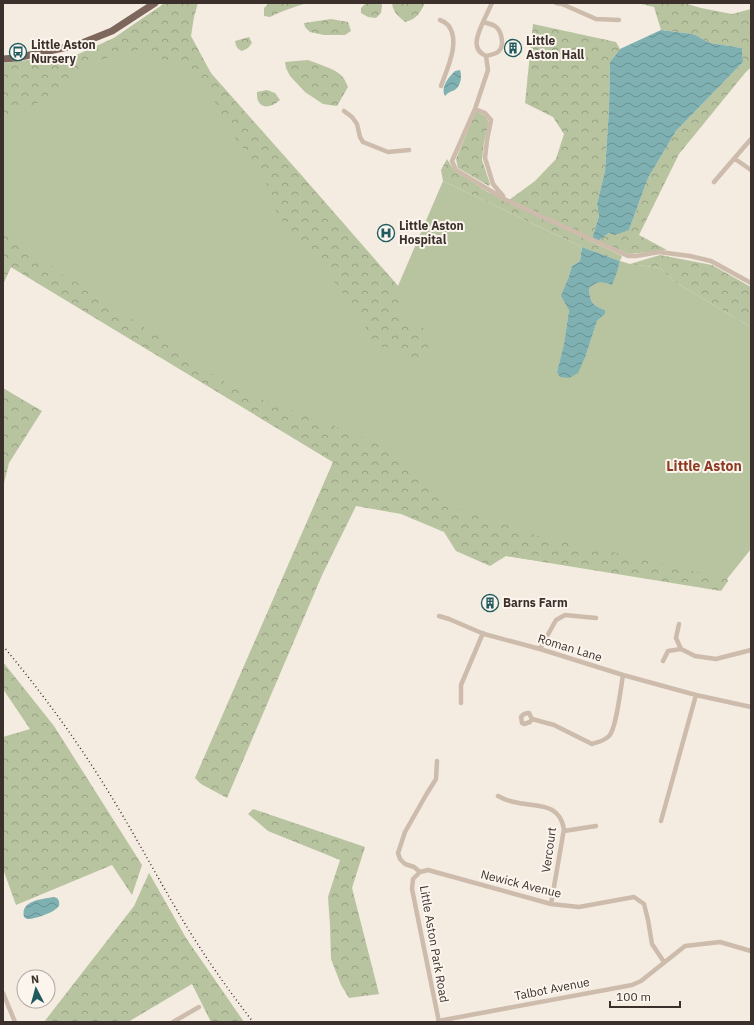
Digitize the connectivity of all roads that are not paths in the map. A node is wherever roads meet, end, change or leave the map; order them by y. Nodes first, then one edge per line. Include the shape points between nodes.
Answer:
1 (155, 3) edge
2 (492, 3) edge
3 (556, 3) edge
4 (440, 20) dead end
5 (619, 20) dead end
6 (483, 22) junction
7 (486, 56) junction
8 (3, 59) edge
9 (441, 86) dead end
10 (475, 109) junction
11 (344, 111) dead end
12 (751, 139) edge
13 (409, 150) dead end
14 (735, 158) junction
15 (751, 170) edge
16 (714, 182) dead end
17 (506, 200) junction
18 (751, 283) edge
19 (439, 616) dead end
20 (596, 618) dead end
21 (679, 624) dead end
22 (483, 633) junction
23 (540, 649) junction
24 (681, 649) junction
25 (751, 650) edge
26 (662, 661) dead end
27 (623, 675) junction
28 (696, 695) junction
29 (461, 703) dead end
30 (751, 707) edge
31 (532, 719) dead end
32 (437, 761) dead end
33 (498, 796) dead end
34 (661, 821) dead end
35 (596, 826) dead end
36 (564, 831) junction
37 (420, 872) junction
38 (551, 904) junction
39 (751, 951) edge
40 (664, 962) junction
41 (3, 993) edge
42 (199, 1007) dead end
43 (183, 1020) edge
44 (439, 1021) edge
45 (15, 1022) edge
46 (173, 1022) edge

1 - 8 main road via 112,32 78,45
2 - 6 street
3 - 5 street via 596,19
4 - 9 street via 448,24 453,42 452,55
6 - 7 street via 477,48
6 - 7 street via 498,29 502,38 502,46 498,52
7 - 10 street via 488,70
10 - 17 street via 485,113 491,120 485,158 493,184
10 - 17 street via 452,161 456,170
11 - 13 street via 357,124 363,142 388,152
12 - 14 street
14 - 15 street
14 - 16 street
17 - 18 street via 628,256 659,252 690,256 711,261
19 - 22 street, Roman Lane
20 - 23 street via 565,615 556,620
21 - 24 street via 676,638
22 - 23 street, Roman Lane
22 - 29 street via 461,685
23 - 27 street, Roman Lane
24 - 25 street via 695,656 716,659
24 - 26 street via 668,651
27 - 28 street, Roman Lane
27 - 31 street via 614,725 611,735 605,740 592,744 554,725
28 - 30 street, Roman Lane
28 - 34 street
32 - 37 street, Newick Avenue via 436,779 406,832 398,853 405,864
33 - 36 street, Vercourt via 513,802 552,810 561,818
35 - 36 street
36 - 38 street, Vercourt
37 - 38 street, Newick Avenue via 428,870
37 - 44 street, Little Aston Park Road via 413,879 412,889
38 - 40 street, Newick Avenue via 579,907 634,897 644,904 652,944
39 - 40 street, Talbot Avenue via 720,942 685,946
40 - 44 street, Talbot Avenue via 641,981 632,985
41 - 45 street
42 - 43 street
43 - 46 street

